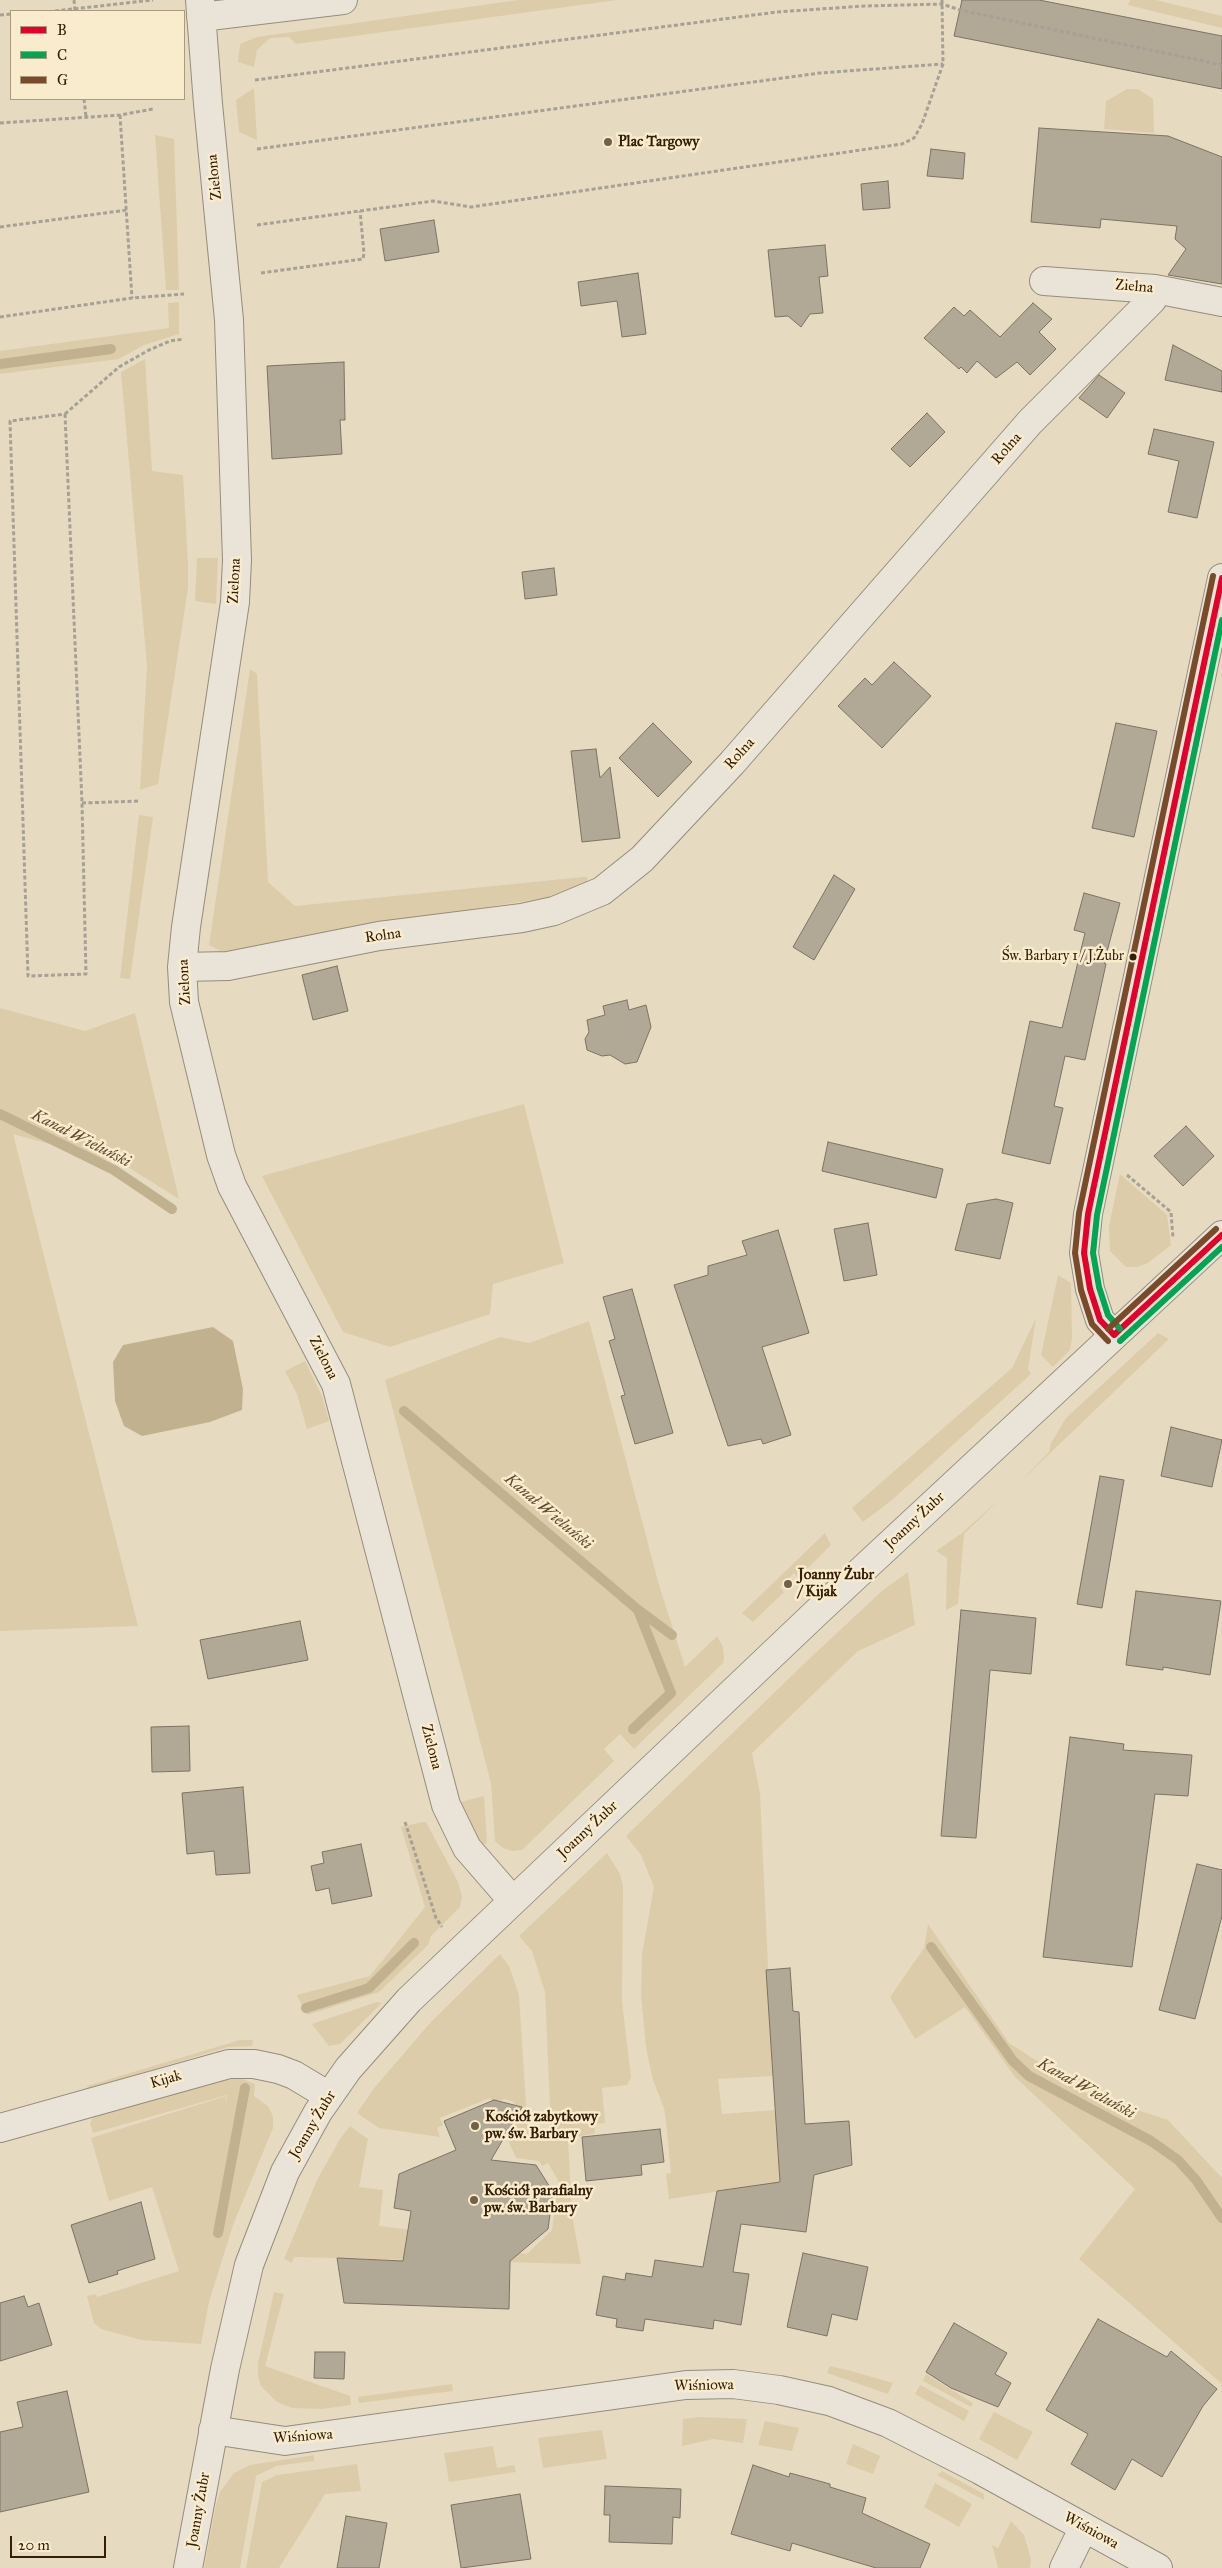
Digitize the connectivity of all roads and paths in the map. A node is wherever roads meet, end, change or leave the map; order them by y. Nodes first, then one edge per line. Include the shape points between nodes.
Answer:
1 (74, 0) edge
2 (153, 0) edge
3 (343, 0) edge
4 (942, 2) edge
5 (201, 8) edge
6 (75, 10) edge
7 (943, 64) junction
8 (1222, 64) edge
9 (255, 80) dead end
10 (84, 100) edge
11 (153, 109) dead end
12 (120, 115) junction
13 (86, 118) junction
14 (0, 123) edge
15 (257, 149) dead end
16 (126, 210) junction
17 (360, 211) junction
18 (257, 224) dead end
19 (0, 227) edge
20 (261, 273) dead end
21 (1044, 281) dead end
22 (1155, 289) junction
23 (184, 294) dead end
24 (132, 298) junction
25 (1222, 302) edge
26 (0, 317) edge
27 (184, 339) dead end
28 (65, 414) junction
29 (1222, 578) edge
30 (139, 801) dead end
31 (82, 803) junction
32 (182, 967) junction
33 (1124, 1172) dead end
34 (1222, 1235) edge
35 (1173, 1242) dead end
36 (1114, 1335) junction
37 (405, 1822) dead end
38 (513, 1900) junction
39 (446, 1932) dead end
40 (329, 2096) junction
41 (0, 2128) edge
42 (213, 2430) junction
43 (1084, 2527) junction
44 (188, 2568) edge
45 (1064, 2568) edge
46 (1158, 2568) edge

1 - 6 path
2 - 6 path
3 - 5 street
4 - 7 path
4 - 8 path via 960,10
4 - 9 path via 777,12
5 - 32 street, Zielona via 229,320 236,582
7 - 15 path via 820,73
7 - 17 path via 922,124 914,138 902,144 471,207 433,201
10 - 13 path
11 - 12 path
12 - 13 path
12 - 16 path
13 - 14 path
16 - 19 path
16 - 24 path
17 - 18 path
17 - 20 path via 363,259
21 - 22 street, Zielna
22 - 25 street, Zielna
22 - 32 street, Rolna via 1152,300 1030,422 732,764 642,858 602,891 554,911 522,918 380,936 228,966
23 - 24 path
24 - 26 path
27 - 28 path via 149,350 119,367
28 - 31 path
28 - 31 path via 10,421 28,976 86,974
29 - 36 street via 1088,1214 1084,1253 1090,1290 1100,1320
30 - 31 path
32 - 38 street, Zielona via 186,1010 221,1155 232,1186 339,1391 446,1806 467,1848
33 - 35 path via 1171,1212
34 - 36 street, Joanny Żubr
36 - 38 street, Joanny Żubr
37 - 39 path via 438,1922
38 - 40 street, Joanny Żubr via 387,2023
40 - 41 street, Kijak via 278,2069 254,2064 229,2064
40 - 42 street, Joanny Żubr via 285,2172 255,2246 236,2314
42 - 43 street, Wiśniowa via 285,2441 660,2388 742,2385 829,2401 888,2423
42 - 44 street, Joanny Żubr
43 - 45 street
43 - 46 street, Wiśniowa

